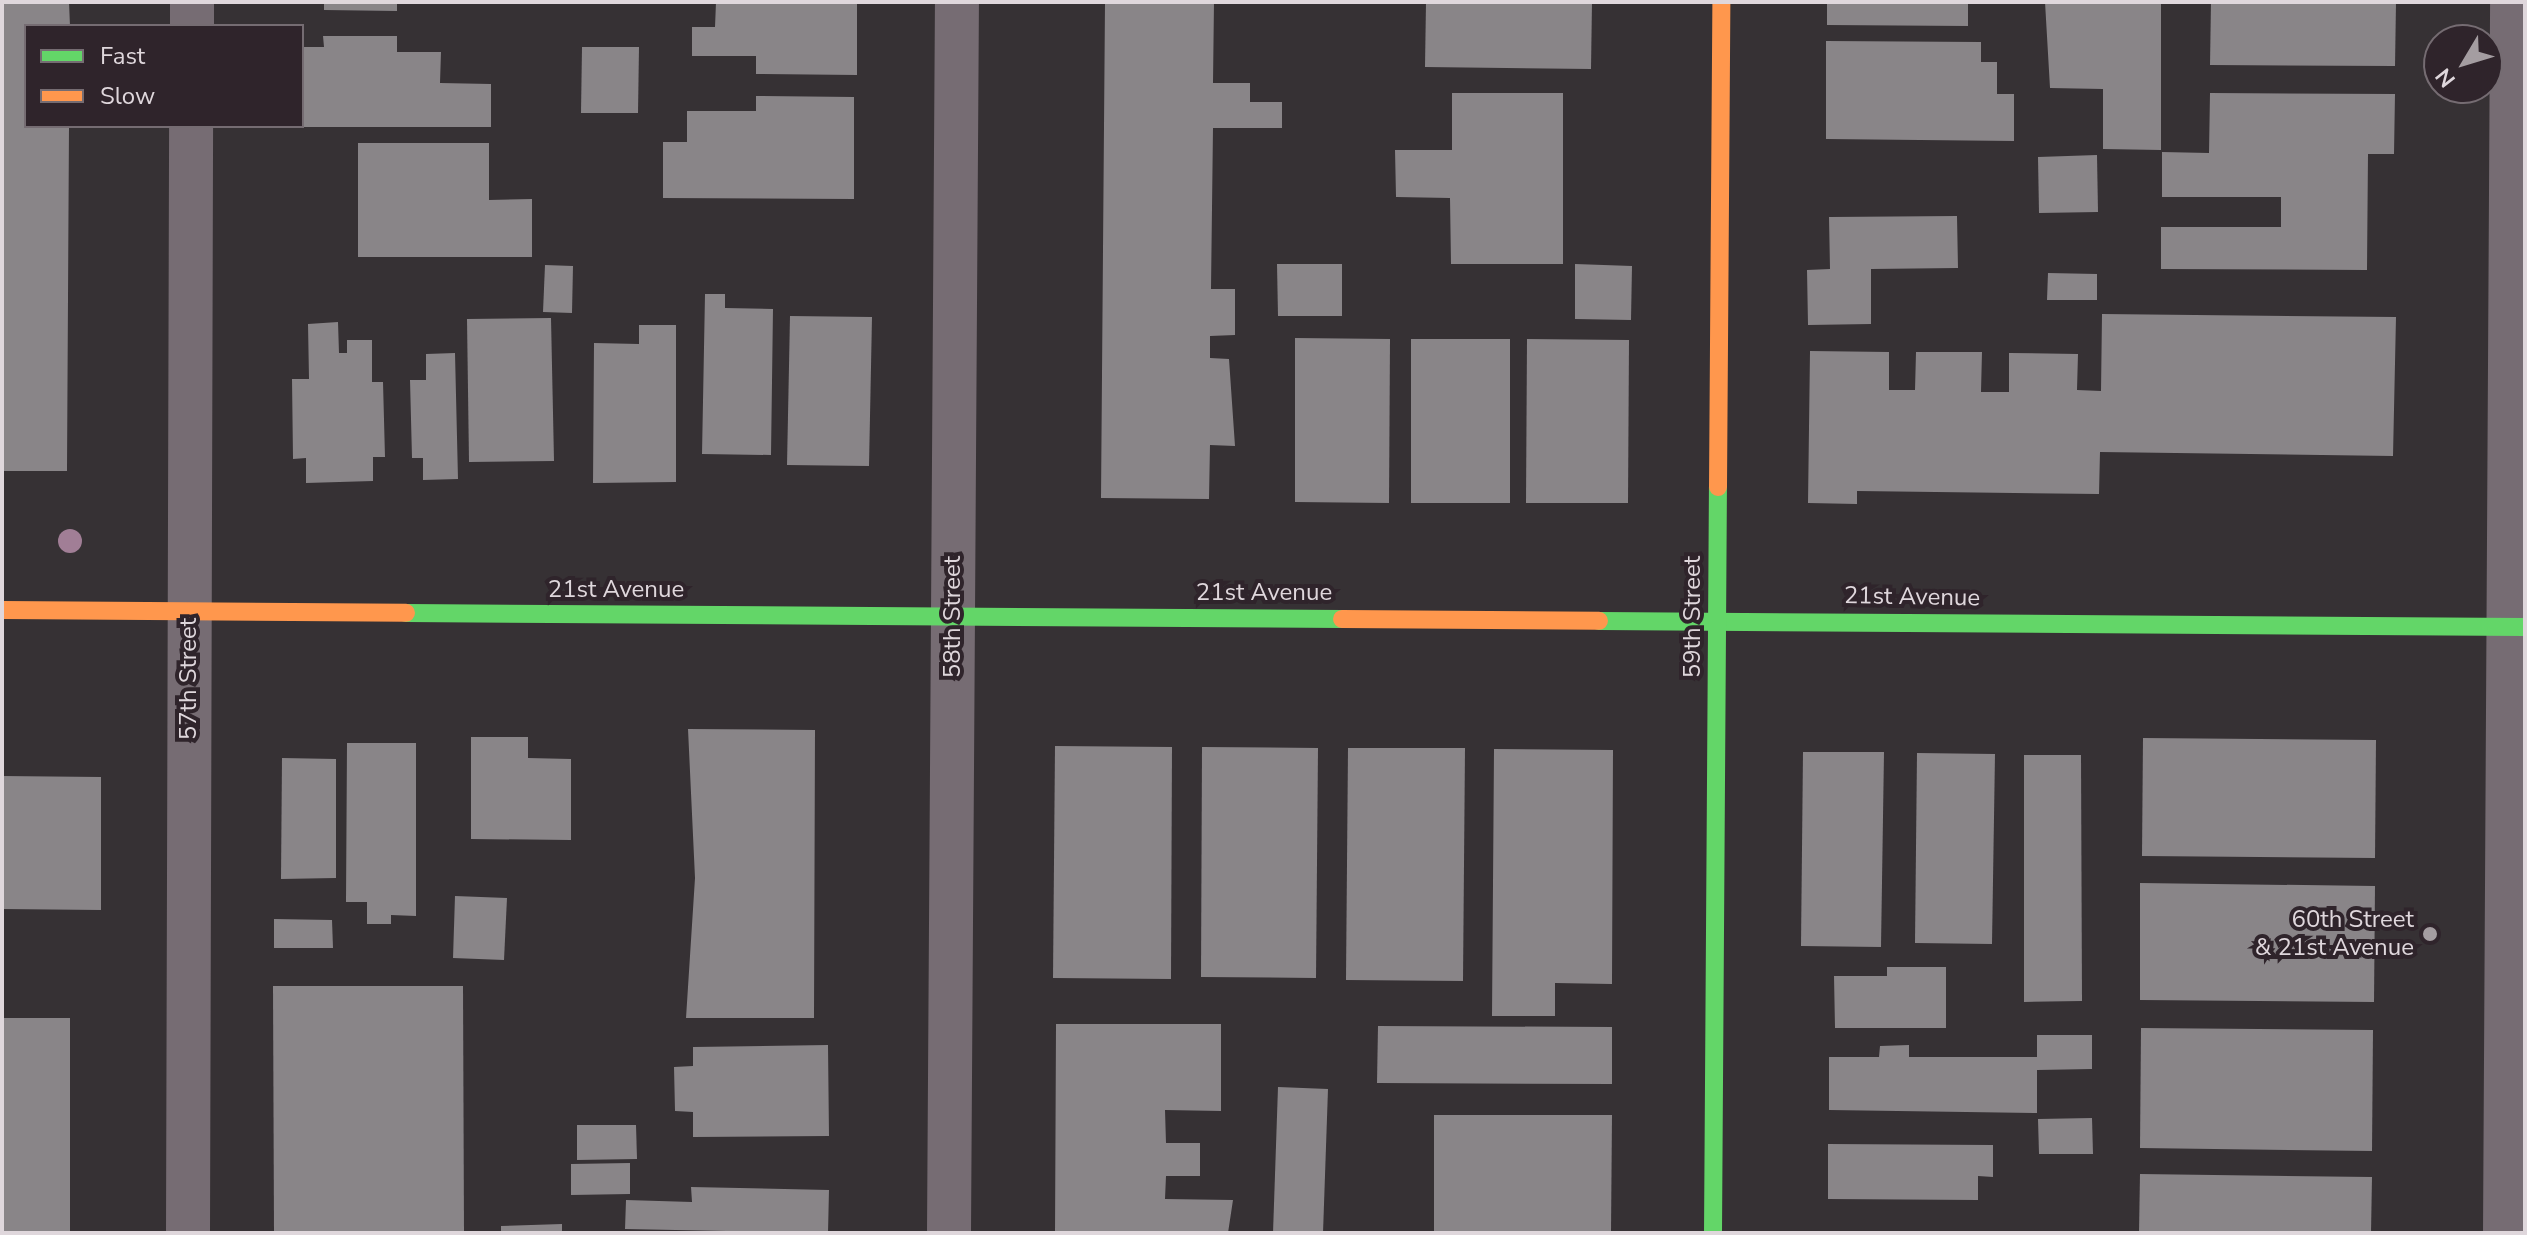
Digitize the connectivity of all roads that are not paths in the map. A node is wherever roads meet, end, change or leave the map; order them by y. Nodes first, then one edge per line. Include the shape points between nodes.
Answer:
1 (192, 2) edge
2 (957, 2) edge
3 (1721, 2) edge
4 (2512, 2) edge
5 (192, 24) edge
6 (191, 128) edge
7 (2, 610) edge
8 (189, 611) junction
9 (953, 617) junction
10 (1717, 619) junction
11 (2516, 627) edge
12 (188, 1233) edge
13 (949, 1233) edge
14 (1713, 1233) edge
15 (2505, 1233) edge

1 - 5 street
2 - 9 street, 58th Street
3 - 10 street, 59th Street
4 - 11 street
6 - 8 street, 57th Street
7 - 8 street, 21st Avenue
8 - 9 street, 21st Avenue
8 - 12 street, 57th Street
9 - 10 street, 21st Avenue
9 - 13 street, 58th Street
10 - 11 street, 21st Avenue
10 - 14 street, 59th Street
11 - 15 street

